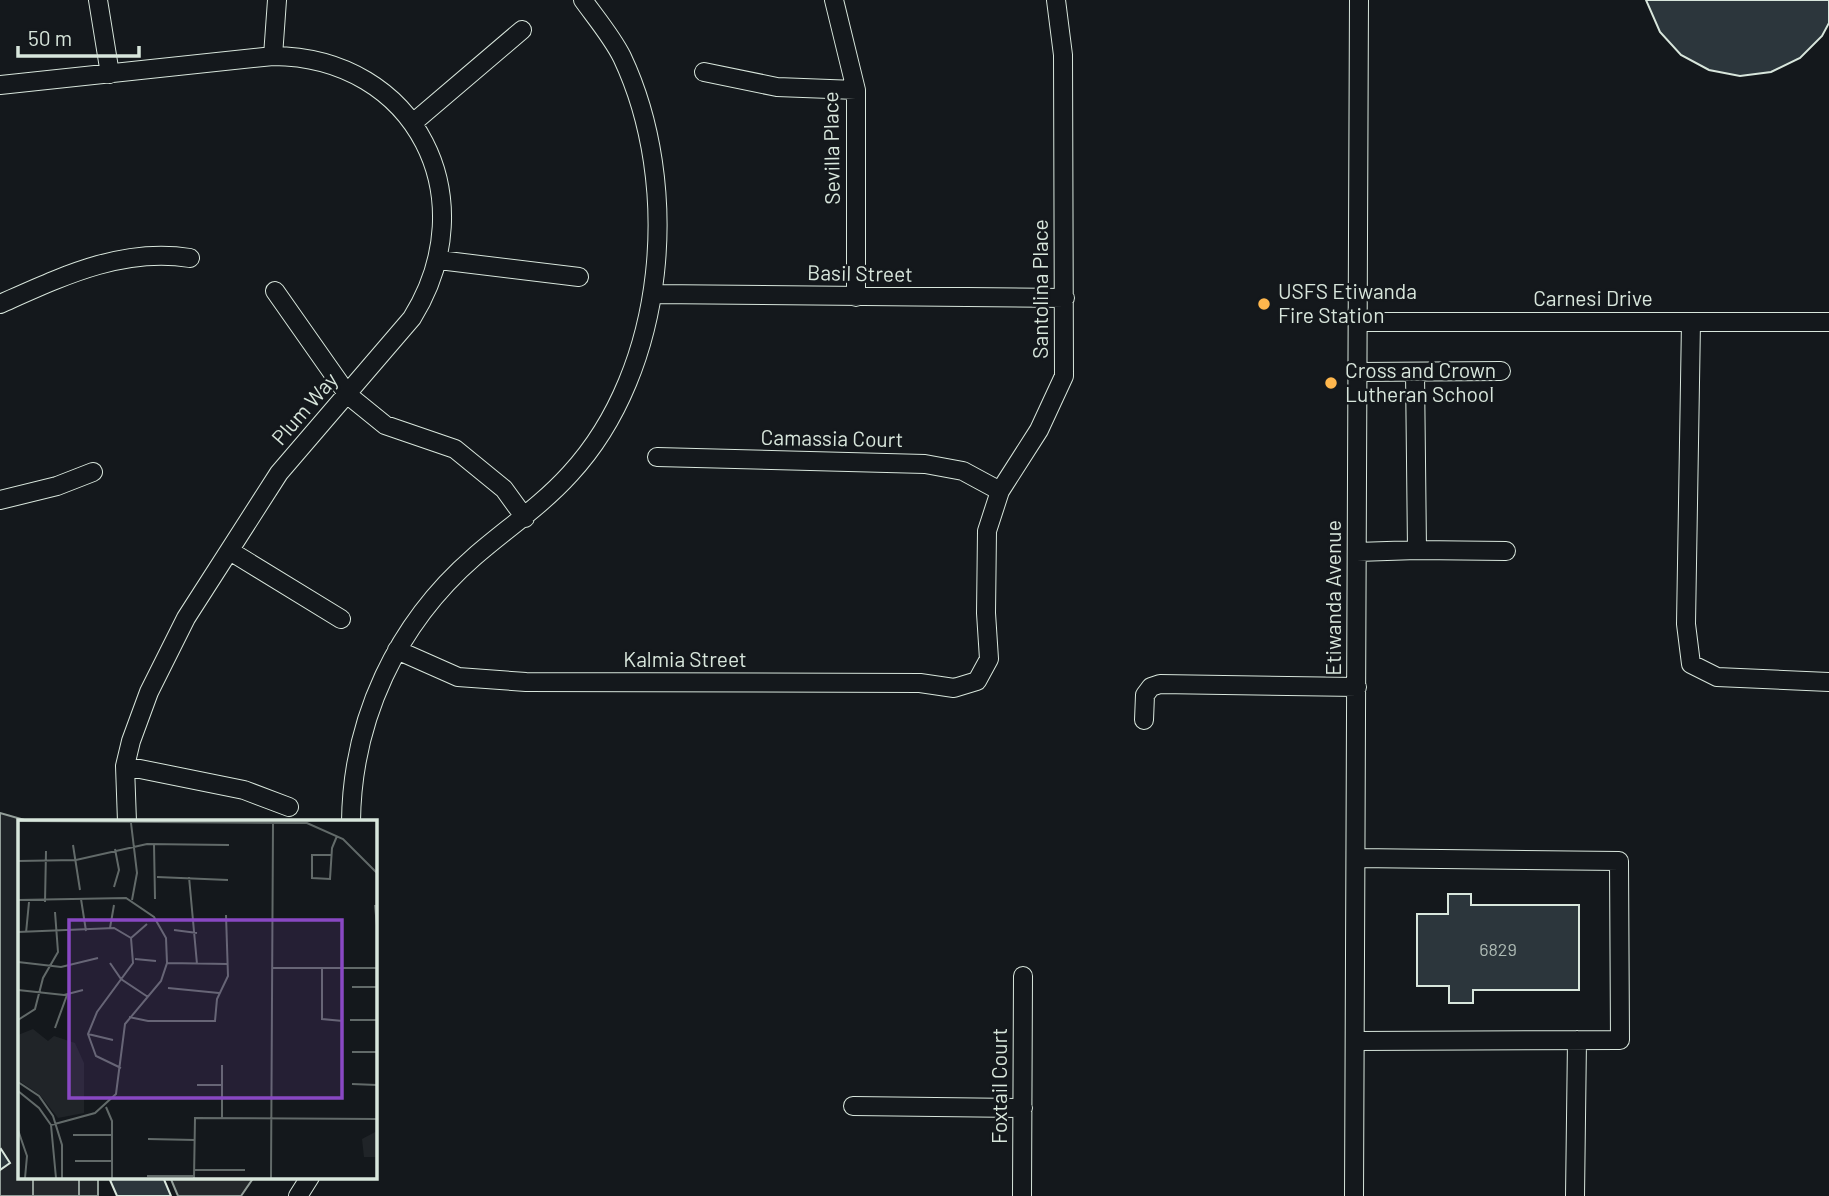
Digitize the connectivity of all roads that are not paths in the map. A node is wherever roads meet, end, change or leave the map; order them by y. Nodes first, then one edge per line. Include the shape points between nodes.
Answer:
1 (98, 0) edge
2 (277, 0) edge
3 (583, 0) edge
4 (834, 0) edge
5 (1056, 0) edge
6 (1359, 0) edge
7 (522, 30) dead end
8 (273, 56) junction
9 (704, 72) dead end
10 (110, 74) junction
11 (0, 85) edge
12 (856, 90) junction
13 (414, 122) junction
14 (190, 258) dead end
15 (439, 260) junction
16 (579, 276) dead end
17 (275, 291) dead end
18 (654, 294) junction
19 (856, 297) junction
20 (1065, 298) junction
21 (0, 304) edge
22 (1358, 322) junction
23 (1691, 322) junction
24 (1829, 322) edge
25 (1501, 371) dead end
26 (1358, 372) junction
27 (1415, 372) junction
28 (348, 395) junction
29 (657, 457) dead end
30 (93, 472) dead end
31 (1000, 491) junction
32 (0, 500) edge
33 (525, 518) junction
34 (230, 551) junction
35 (1417, 551) junction
36 (1506, 551) dead end
37 (1357, 552) junction
38 (341, 619) dead end
39 (397, 650) junction
40 (977, 681) joint
41 (1829, 682) edge
42 (1357, 687) junction
43 (1144, 720) dead end
44 (125, 766) junction
45 (289, 807) dead end
46 (127, 820) edge
47 (351, 820) edge
48 (1357, 858) junction
49 (1023, 976) dead end
50 (1577, 1040) junction
51 (1356, 1041) junction
52 (853, 1106) dead end
53 (1023, 1108) junction
54 (309, 1178) edge
55 (298, 1196) edge
56 (1022, 1196) edge
57 (1354, 1196) edge
58 (1575, 1196) edge

1 - 10 street
2 - 8 street
3 - 18 street via 621,56 646,122 657,214
4 - 12 street, Sevilla Place
5 - 20 street, Santolina Place via 1063,55
6 - 22 street, Etiwanda Avenue
7 - 13 street
8 - 10 street, Plum Way
8 - 13 street, Plum Way via 326,61 368,82
9 - 12 street via 777,87
10 - 11 street, Plum Way
12 - 19 street, Sevilla Place
13 - 15 street, Plum Way via 430,152 439,186 443,223
14 - 21 street via 167,254 127,257 68,274
15 - 16 street
15 - 28 street, Plum Way via 429,291 412,318
17 - 28 street
18 - 19 street, Basil Street
18 - 33 street via 641,349 615,409 571,473
19 - 20 street, Basil Street
20 - 31 street, Santolina Place via 1064,376 1039,430
22 - 23 street, Carnesi Drive
22 - 26 street, Etiwanda Avenue
23 - 24 street, Carnesi Drive
23 - 41 street via 1686,624 1691,664 1717,677
25 - 27 street
26 - 27 street
26 - 37 street, Etiwanda Avenue
27 - 35 street
28 - 33 street via 385,425 455,449 504,489
28 - 34 street, Plum Way via 279,473
29 - 31 street, Camassia Court via 925,464 962,471
30 - 32 street
31 - 40 street, Santolina Place via 987,531 989,659
33 - 39 street via 474,557 427,604
34 - 38 street
34 - 44 street, Plum Way via 186,618 149,692
35 - 36 street
35 - 37 street
37 - 42 street, Etiwanda Avenue
39 - 40 street, Kalmia Street via 458,677 526,682 920,683 954,688
39 - 47 street via 371,703
42 - 43 street via 1160,684 1145,695
42 - 48 street, Etiwanda Avenue
44 - 45 street via 244,789
44 - 46 street, Plum Way
48 - 50 street via 1619,861 1620,1040
48 - 51 street, Etiwanda Avenue
49 - 53 street, Foxtail Court
50 - 51 street
50 - 58 street
51 - 57 street, Etiwanda Avenue
52 - 53 street
53 - 56 street, Foxtail Court
54 - 55 street

